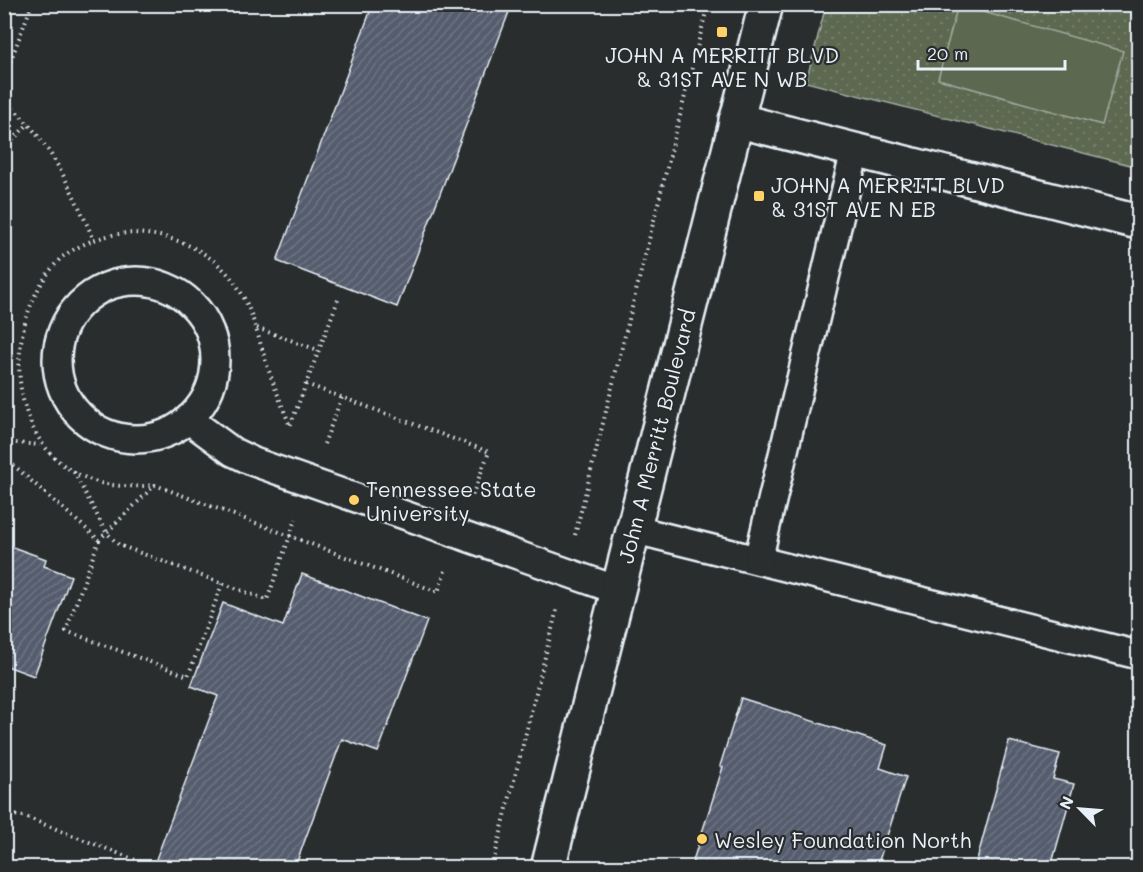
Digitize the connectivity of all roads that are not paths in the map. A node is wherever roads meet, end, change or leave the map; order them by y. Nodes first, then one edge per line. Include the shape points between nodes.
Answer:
1 (766, 4) edge
2 (736, 120) junction
3 (855, 151) junction
4 (1138, 222) edge
5 (188, 418) junction
6 (632, 529) junction
7 (758, 561) junction
8 (617, 590) junction
9 (1138, 655) edge
10 (548, 867) edge

1 - 2 street, John A Merritt Boulevard
2 - 3 street
2 - 6 street, John A Merritt Boulevard
3 - 4 street
3 - 7 lane
5 - 5 lane via 204,400 215,365 206,322 195,307 173,289 146,281 109,285 88,297 69,318 58,348 59,377 72,406 86,422 126,438 159,435
5 - 8 lane via 233,452 254,462
6 - 7 lane
6 - 8 street, John A Merritt Boulevard
7 - 9 lane
8 - 10 street, John A Merritt Boulevard

